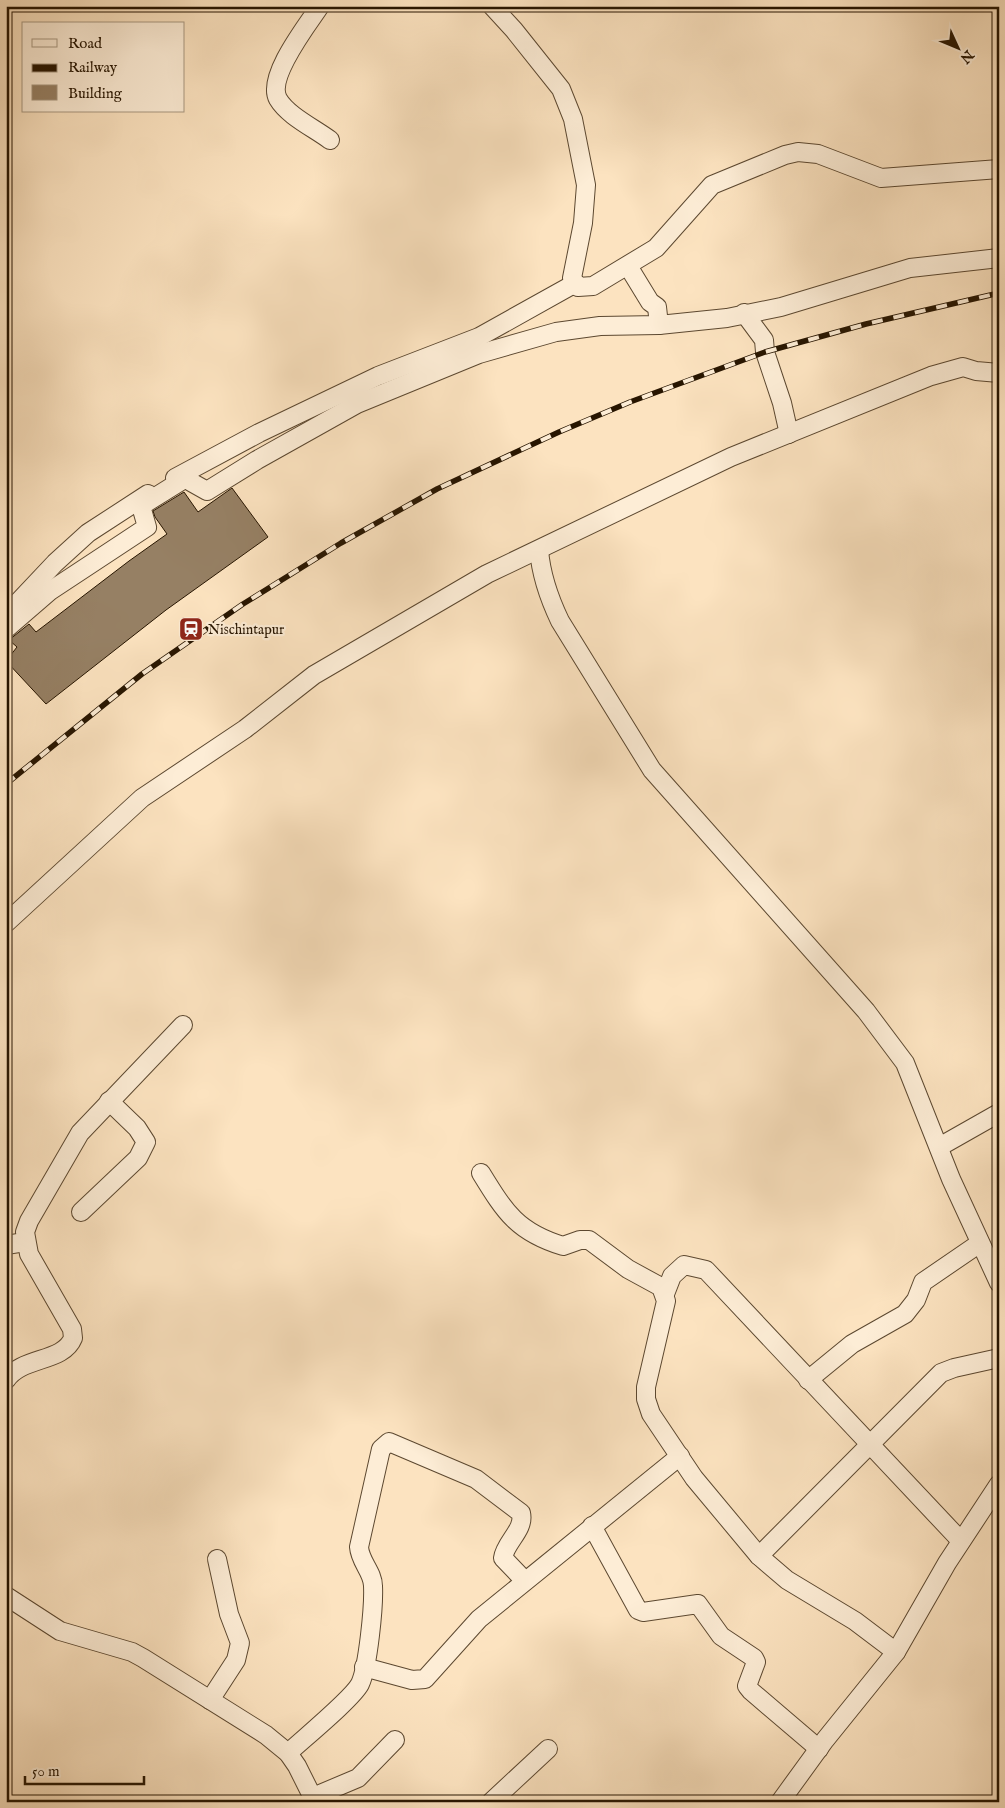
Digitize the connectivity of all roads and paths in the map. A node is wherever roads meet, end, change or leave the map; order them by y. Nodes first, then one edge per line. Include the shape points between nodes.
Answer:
1 (320, 6) edge
2 (492, 6) edge
3 (330, 140) dead end
4 (999, 168) edge
5 (999, 258) edge
6 (628, 266) junction
7 (574, 284) junction
8 (744, 314) junction
9 (659, 325) junction
10 (999, 372) edge
11 (789, 434) junction
12 (539, 550) junction
13 (6, 615) edge
14 (6, 629) edge
15 (6, 923) edge
16 (183, 1025) dead end
17 (109, 1101) junction
18 (999, 1113) edge
19 (939, 1147) junction
20 (481, 1173) dead end
21 (81, 1212) dead end
22 (25, 1242) junction
23 (980, 1242) junction
24 (6, 1245) edge
25 (998, 1277) edge
26 (665, 1294) junction
27 (999, 1358) edge
28 (6, 1380) edge
29 (808, 1380) junction
30 (871, 1446) junction
31 (680, 1456) junction
32 (999, 1484) edge
33 (592, 1526) junction
34 (961, 1541) junction
35 (759, 1556) junction
36 (217, 1559) dead end
37 (525, 1581) junction
38 (6, 1596) edge
39 (896, 1652) junction
40 (364, 1666) junction
41 (210, 1700) junction
42 (395, 1740) dead end
43 (548, 1748) dead end
44 (819, 1749) junction
45 (288, 1753) junction
46 (314, 1799) edge
47 (490, 1802) edge
48 (780, 1802) edge

1 - 3 street via 287,57 275,89 287,109
2 - 7 street via 555,81 573,119 586,185 583,223 572,278
4 - 6 street via 881,178 818,154 798,152 784,155 712,185 656,248
5 - 8 street via 910,268 781,307
6 - 7 street via 589,288
6 - 9 street via 650,302 657,307
7 - 13 street via 479,338 378,376 190,469 88,533
8 - 9 street
8 - 11 street via 764,340
9 - 14 street via 600,326 556,332 479,354 356,404 207,491 191,482 189,476 141,506 147,527 50,591
10 - 11 street via 963,367 931,376
11 - 12 street via 731,457
12 - 15 street via 487,574 314,675 245,728 142,798
12 - 19 street via 540,568 560,621 652,770 866,1011 906,1063
16 - 17 street
17 - 21 street via 137,1128 146,1142 138,1158
17 - 22 street via 72,1146 29,1221
18 - 19 street
19 - 23 street
20 - 26 street via 504,1211 526,1230 563,1246 580,1240 596,1243 628,1269 654,1282
22 - 24 street
22 - 28 street via 72,1329 73,1338 64,1350 15,1369
23 - 25 street
23 - 29 street via 923,1282 912,1308 905,1314 852,1344
26 - 29 street via 672,1276 684,1265 706,1270
26 - 31 street via 646,1399 651,1414
27 - 30 street via 941,1374
29 - 30 street
30 - 34 street
30 - 35 street
31 - 33 street
31 - 35 street via 705,1492
32 - 34 street
33 - 37 street
33 - 44 street via 638,1610 698,1604 721,1636 756,1662 747,1681 750,1691
34 - 39 street
35 - 39 street via 787,1580 855,1621
36 - 41 street via 240,1643 236,1660
37 - 40 street via 479,1619 425,1679 412,1680
37 - 40 street via 503,1558 520,1525 522,1517 516,1508 476,1479 389,1442 384,1444 359,1547 373,1585 371,1626
38 - 41 street via 60,1631 132,1652
39 - 44 street
40 - 45 street via 355,1691
41 - 45 street via 266,1735
42 - 46 street via 358,1778
43 - 47 street
44 - 48 street
45 - 46 street

